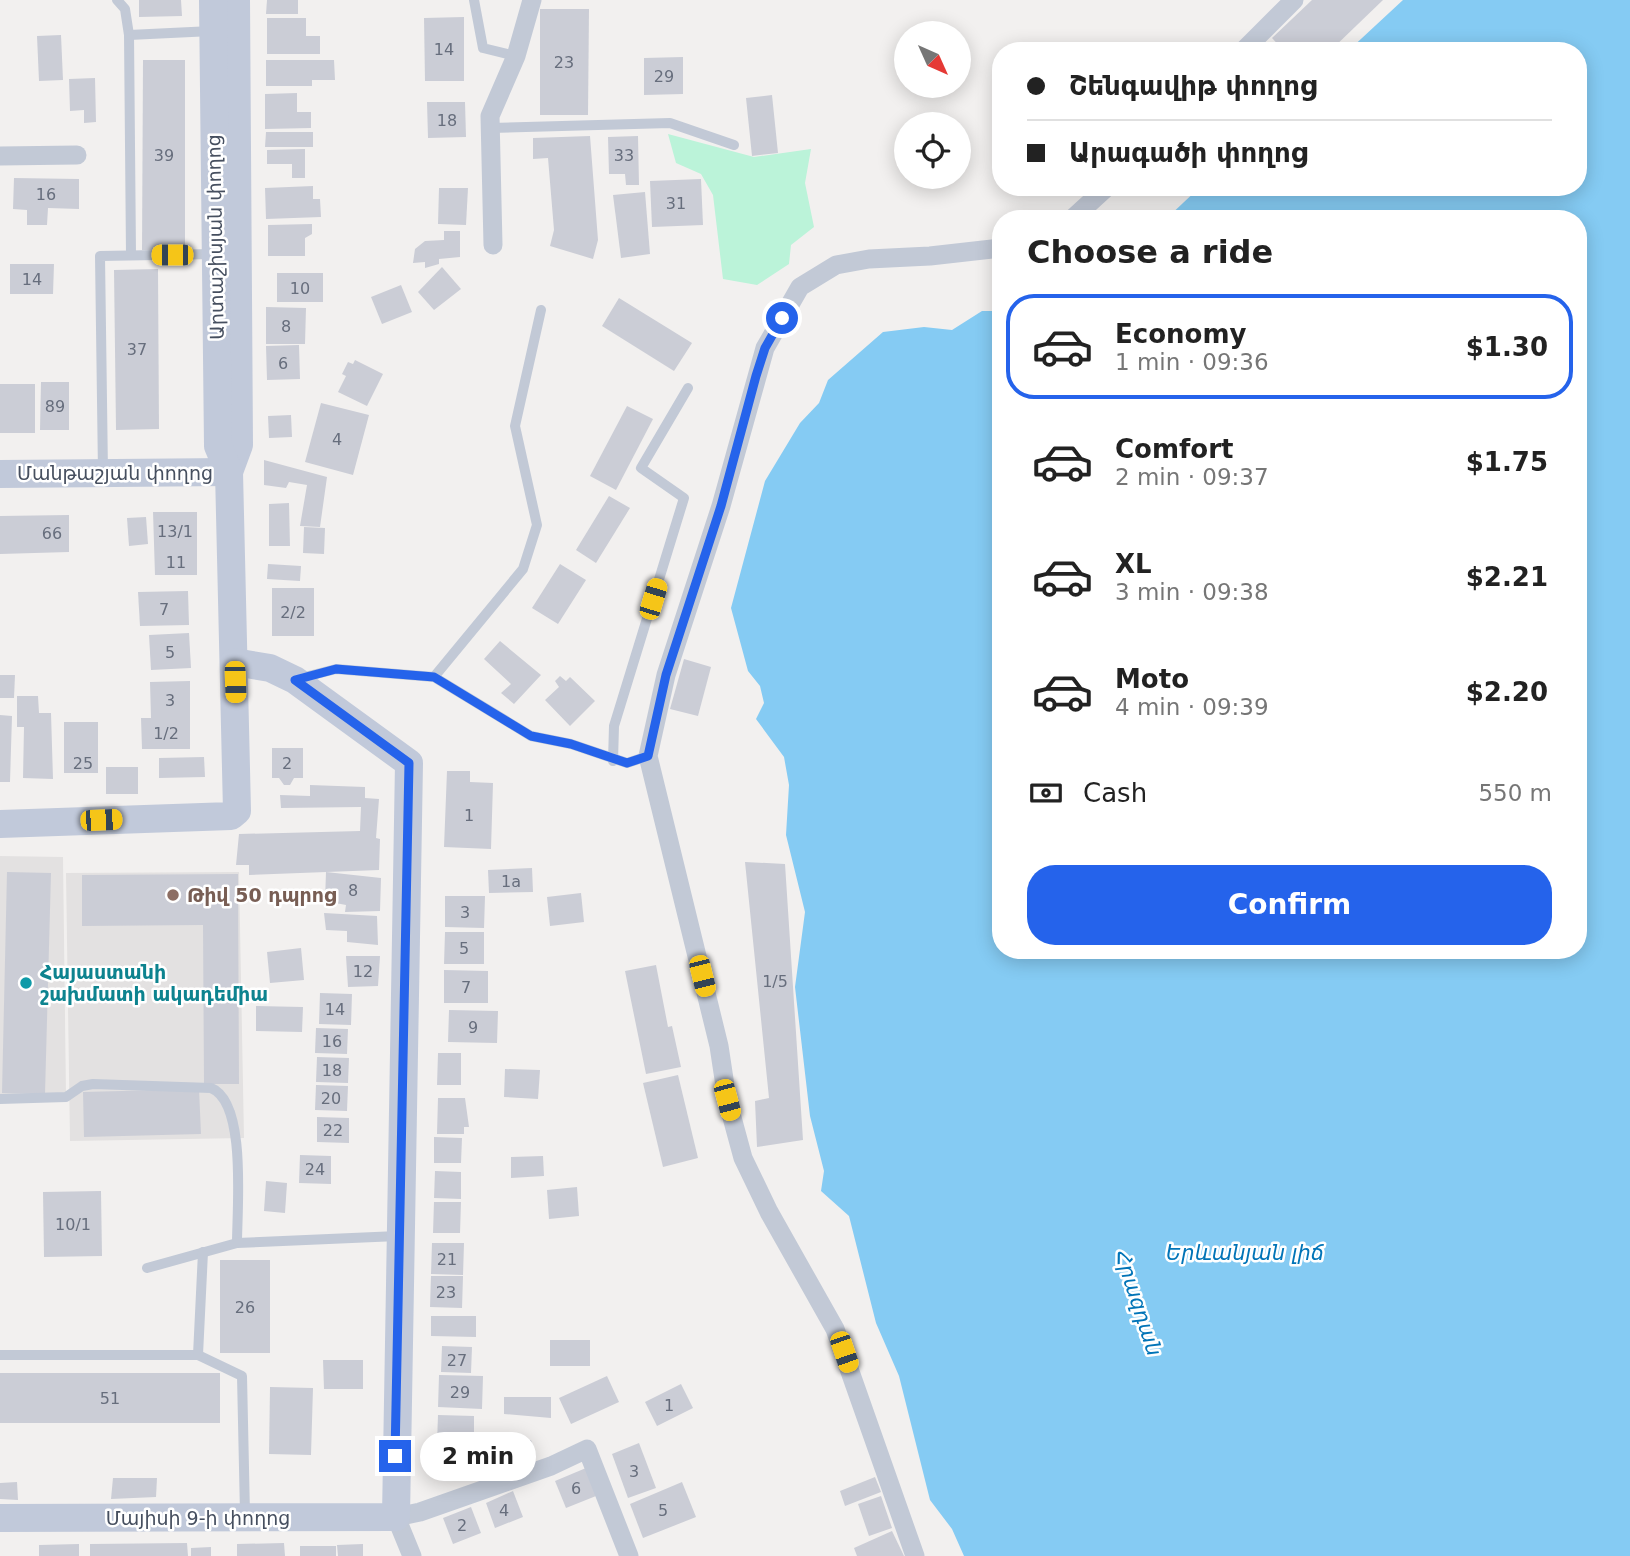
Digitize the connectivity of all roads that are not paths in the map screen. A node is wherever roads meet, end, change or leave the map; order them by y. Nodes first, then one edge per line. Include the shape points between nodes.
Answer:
1 (117, 0) edge
2 (213, 0) edge
3 (236, 0) edge
4 (474, 0) edge
5 (532, 0) edge
6 (1294, 0) edge
7 (224, 31) junction
8 (129, 35) junction
9 (1252, 42) edge
10 (516, 56) junction
11 (490, 128) junction
12 (734, 145) dead end
13 (77, 155) dead end
14 (0, 156) edge
15 (1097, 196) edge
16 (1082, 210) edge
17 (493, 245) dead end
18 (992, 249) edge
19 (216, 254) junction
20 (131, 255) junction
21 (541, 310) dead end
22 (688, 388) dead end
23 (229, 472) junction
24 (103, 473) junction
25 (0, 474) edge
26 (234, 662) junction
27 (434, 677) junction
28 (295, 680) junction
29 (648, 756) junction
30 (613, 761) junction
31 (0, 824) edge
32 (0, 1099) edge
33 (399, 1236) junction
34 (237, 1243) junction
35 (203, 1252) junction
36 (147, 1268) dead end
37 (0, 1355) edge
38 (198, 1355) junction
39 (396, 1517) junction
40 (0, 1518) edge
41 (245, 1519) junction
42 (412, 1556) edge
43 (629, 1556) edge
44 (915, 1556) edge

1 - 8 lane via 125,9
2 - 7 street, Արտաշիսյան փողոց
3 - 7 street, Արտաշիսյան փողոց
4 - 10 lane via 483,48
5 - 10 street
6 - 9 street
7 - 8 lane
7 - 19 street, Արտաշիսյան փողոց
7 - 23 street, Արտաշիսյան փողոց via 239,446
8 - 20 lane
10 - 11 street via 490,116
11 - 12 lane via 670,123
11 - 17 street
13 - 14 street
15 - 16 street
18 - 29 street via 869,258 836,265 795,294 765,348 721,506 666,675
19 - 20 lane
19 - 23 street, Արտաշիսյան փողոց via 218,446
20 - 24 lane via 100,256
21 - 27 lane via 514,426 537,525 523,569
22 - 30 lane via 641,468 684,498 614,726
23 - 24 street, Մանթաշյան փողոց
23 - 26 street, Արտաշիսյան փողոց
24 - 25 street, Մանթաշյան փողոց
26 - 28 street via 270,668
26 - 31 street, Արտաշիսյան փողոց via 238,804 231,816
27 - 28 lane via 336,669
27 - 30 lane via 531,736 571,744
28 - 33 street via 409,763
29 - 30 lane via 627,763
29 - 44 street via 743,1158 835,1329
32 - 34 lane via 66,1097 93,1084 221,1092 237,1146
33 - 34 lane
33 - 39 street
34 - 35 lane
35 - 36 lane
35 - 38 lane
37 - 38 lane
38 - 41 lane via 242,1376
39 - 41 street, Մայիսի 9-ի փողոց
39 - 42 street
39 - 43 street via 587,1449
40 - 41 street, Մայիսի 9-ի փողոց

